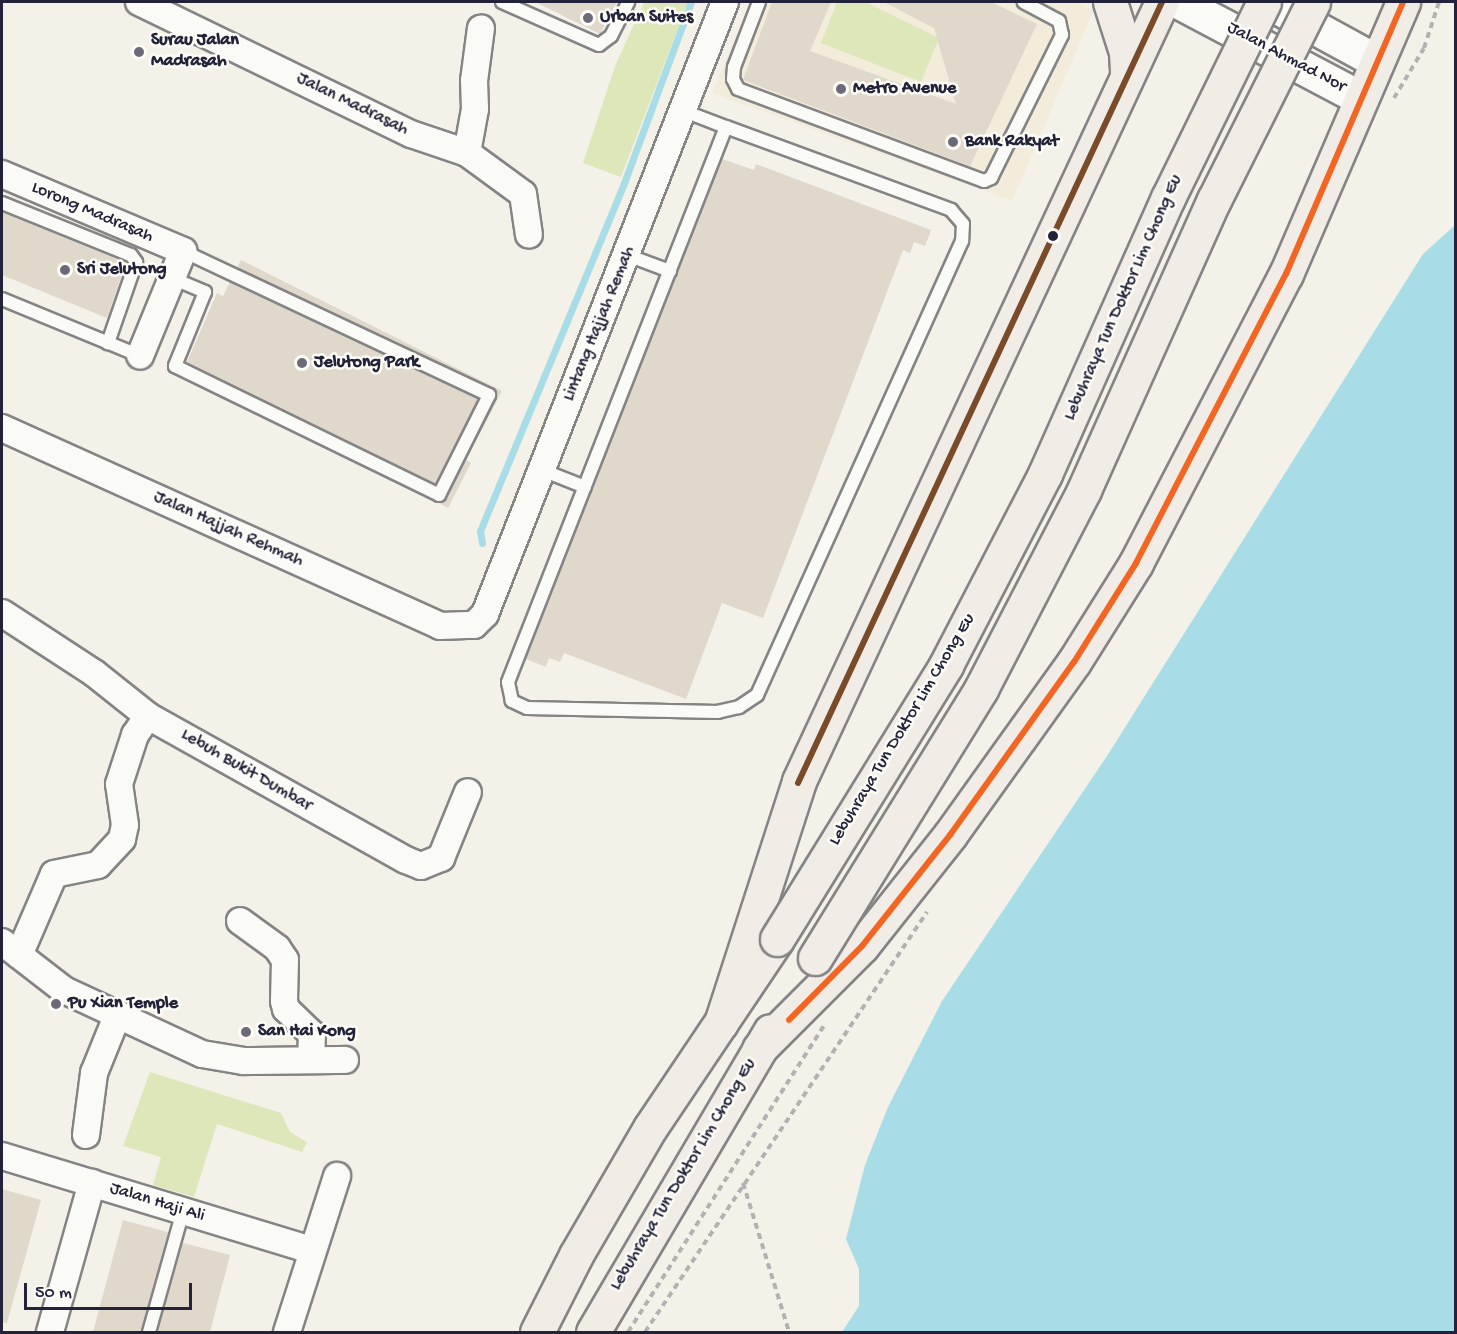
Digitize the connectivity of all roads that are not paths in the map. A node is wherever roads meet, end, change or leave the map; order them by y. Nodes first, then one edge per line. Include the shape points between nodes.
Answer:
1 (138, 2) edge
2 (502, 2) edge
3 (628, 2) edge
4 (725, 2) edge
5 (759, 2) edge
6 (1024, 2) edge
7 (1110, 2) edge
8 (1162, 2) edge
9 (1179, 2) edge
10 (1266, 2) edge
11 (1313, 2) edge
12 (1403, 2) edge
13 (481, 28) dead end
14 (1376, 61) junction
15 (1127, 74) junction
16 (1360, 98) junction
17 (684, 111) junction
18 (726, 127) junction
19 (467, 153) junction
20 (2, 174) edge
21 (2, 203) edge
22 (529, 235) dead end
23 (183, 251) junction
24 (627, 255) junction
25 (670, 271) junction
26 (172, 278) junction
27 (2, 299) edge
28 (108, 343) junction
29 (140, 356) joint
30 (2, 428) edge
31 (542, 470) junction
32 (585, 487) junction
33 (2, 613) edge
34 (455, 628) joint
35 (148, 716) junction
36 (468, 792) dead end
37 (240, 921) dead end
38 (10, 949) edge
39 (118, 1014) junction
40 (721, 1023) junction
41 (759, 1049) junction
42 (311, 1059) junction
43 (345, 1060) dead end
44 (86, 1136) dead end
45 (2, 1156) edge
46 (337, 1176) dead end
47 (92, 1183) junction
48 (183, 1211) junction
49 (312, 1250) junction
50 (50, 1332) edge
51 (149, 1332) edge
52 (287, 1332) edge
53 (537, 1332) edge
54 (592, 1332) edge

1 - 19 street, Jalan Madrasah via 411,134
2 - 3 lane via 599,45 611,36
4 - 17 street, Lintang Hajjah Remah
5 - 6 lane via 734,68 733,79 738,89 984,181 992,178 1062,35 1059,21
7 - 15 highway via 1126,52
8 - 15 highway
9 - 16 main road, Jalan Ahmad Nor
10 - 14 main road
10 - 40 highway, Lebuhraya Tun Doktor Lim Chong Eu, bridge via 1168,198 1045,474 962,633 777,939
11 - 41 highway, Lebuhraya Tun Doktor Lim Chong Eu, bridge via 1214,200 1084,490 987,679
12 - 14 highway
13 - 19 street via 474,81 475,109
14 - 16 highway
15 - 40 highway via 799,781
16 - 41 highway via 1286,274 1136,563 1074,662 950,835 862,946
17 - 18 lane
17 - 24 street, Lintang Hajjah Remah
18 - 25 lane
18 - 32 lane via 951,210 963,224 962,241 757,695 739,707 718,712 527,708 512,701 508,682
19 - 22 street, Jalan Madrasah via 524,194
20 - 23 street, Lorong Madrasah
21 - 28 lane via 131,255 136,262
23 - 26 street
23 - 26 lane via 489,395 439,495 175,366 206,292
24 - 25 lane
24 - 31 street, Lintang Hajjah Remah
25 - 32 lane
26 - 29 street
27 - 28 lane
28 - 29 lane
30 - 34 street, Jalan Hajjah Rehmah via 440,626
31 - 32 lane
31 - 34 street, Lintang Hajjah Remah via 485,614 474,625
33 - 35 street, Lebuh Bukit Dumbar via 109,683
35 - 36 street, Lebuh Bukit Dumbar via 369,842 421,866 441,858
35 - 38 street via 135,735 119,784 125,825 122,839 98,865 54,874
37 - 42 street via 277,948 285,960 286,1009 312,1034
38 - 39 street via 64,990
39 - 42 street via 202,1054 244,1061
39 - 44 street via 94,1073
40 - 53 highway, Lebuhraya Tun Doktor Lim Chong Eu via 650,1128 576,1254
41 - 54 highway, Lebuhraya Tun Doktor Lim Chong Eu
42 - 43 street
45 - 47 street, Jalan Haji Ali
46 - 49 street
47 - 48 street, Jalan Haji Ali
47 - 50 street
48 - 49 street, Jalan Haji Ali
48 - 51 lane
49 - 52 street

